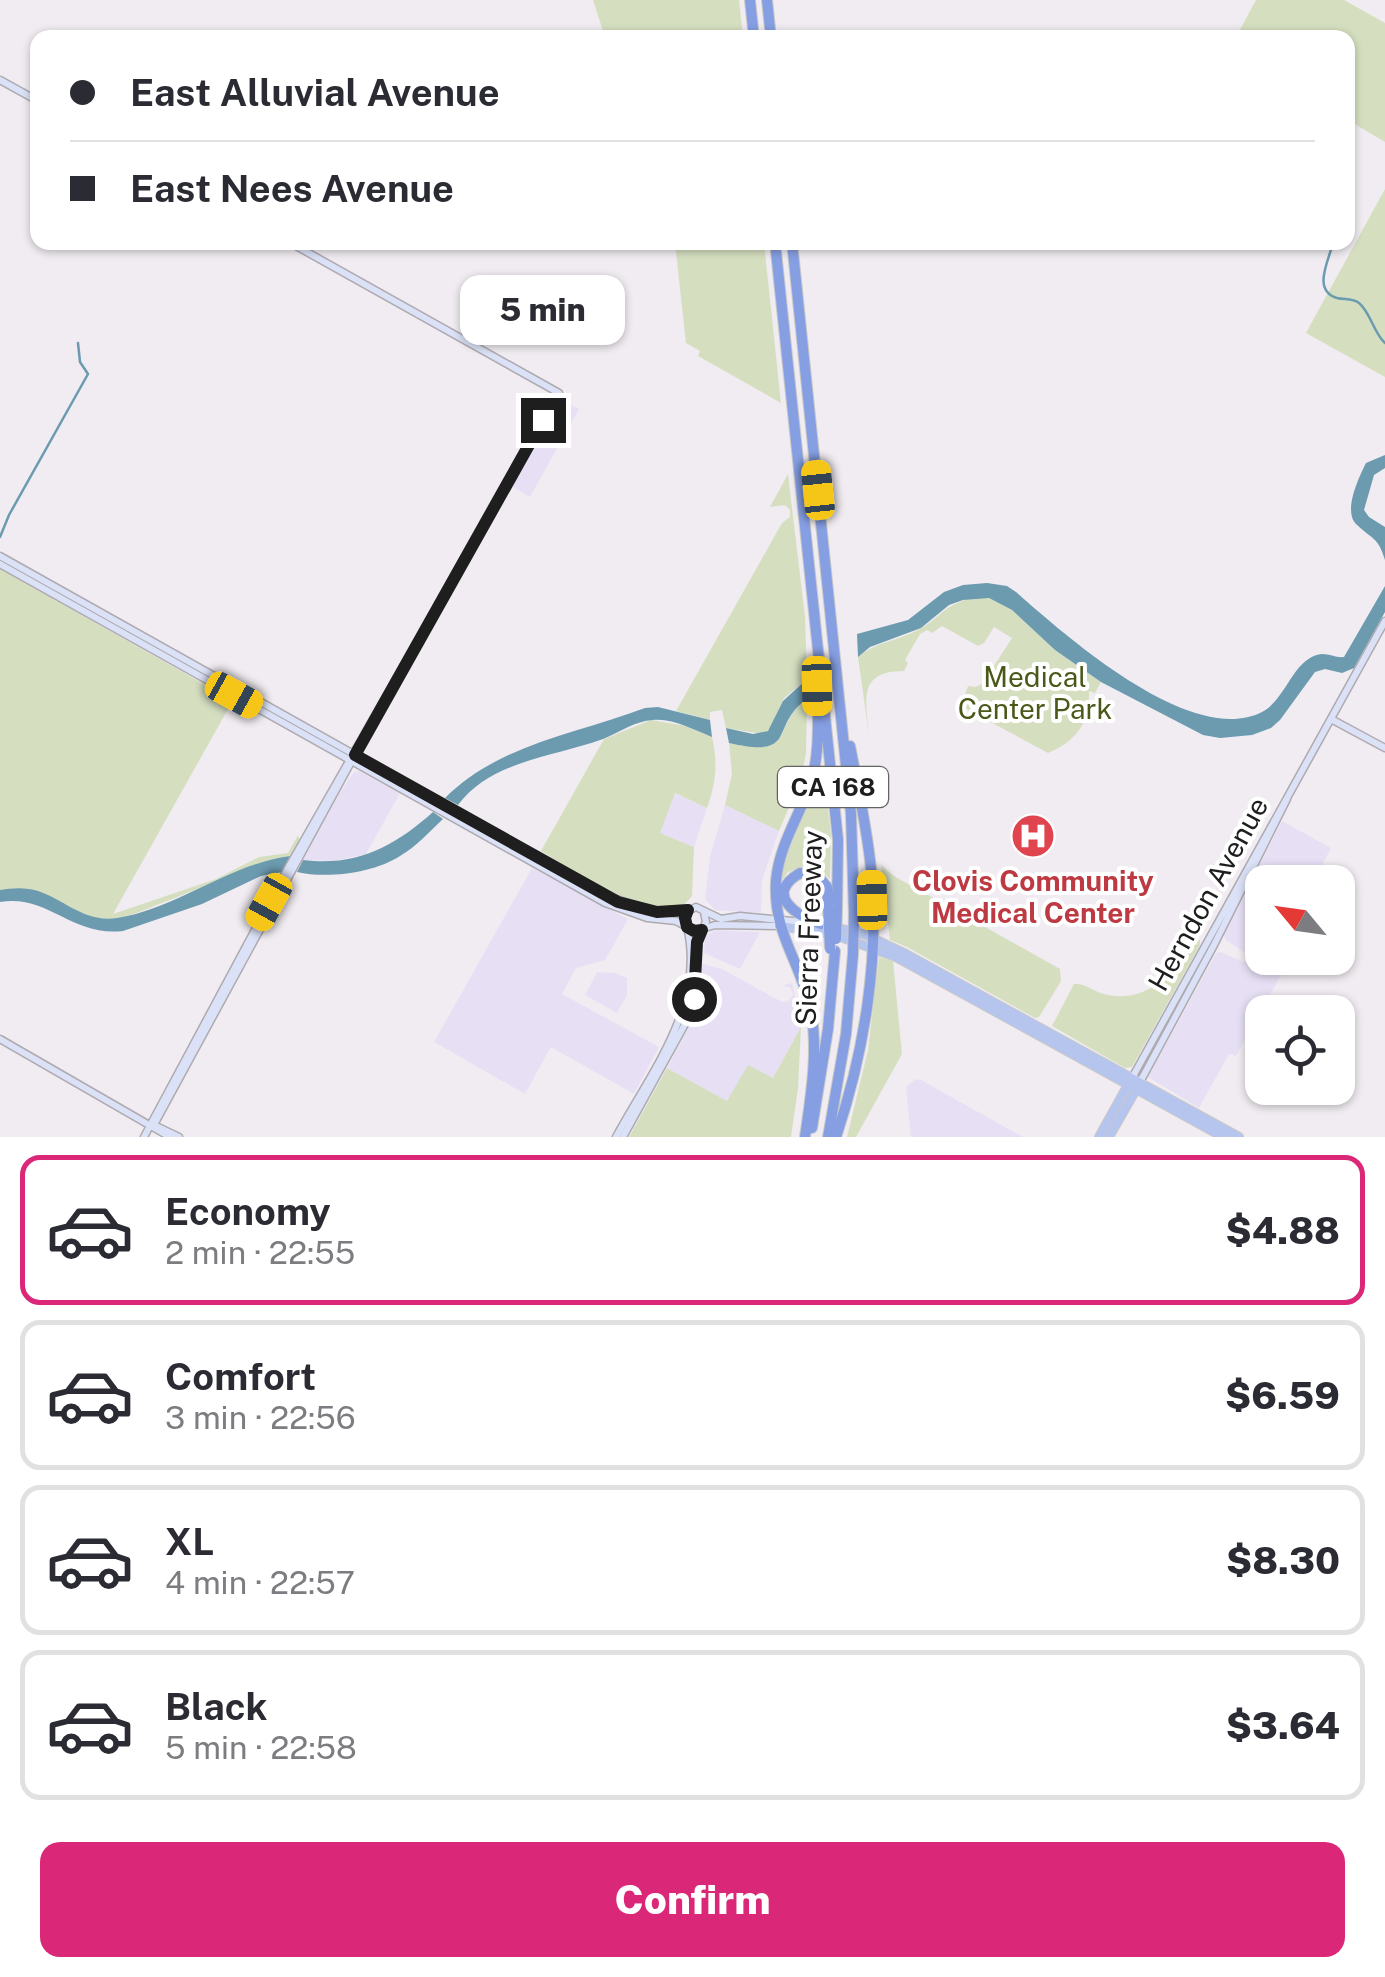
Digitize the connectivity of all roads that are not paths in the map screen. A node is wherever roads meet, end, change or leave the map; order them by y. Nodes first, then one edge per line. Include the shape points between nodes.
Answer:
1 (750, 0) edge
2 (767, 0) edge
3 (753, 30) edge
4 (770, 30) edge
5 (0, 80) edge
6 (30, 97) edge
7 (303, 250) edge
8 (776, 250) edge
9 (793, 250) edge
10 (0, 556) edge
11 (0, 564) edge
12 (1385, 621) edge
13 (818, 664) junction
14 (840, 702) junction
15 (1331, 718) junction
16 (1385, 748) edge
17 (353, 758) junction
18 (574, 886) junction
19 (616, 900) junction
20 (833, 908) junction
21 (688, 910) junction
22 (704, 911) junction
23 (778, 923) junction
24 (822, 924) junction
25 (687, 927) junction
26 (702, 930) junction
27 (872, 942) junction
28 (213, 1013) junction
29 (0, 1039) edge
30 (1133, 1085) junction
31 (152, 1124) junction
32 (144, 1137) edge
33 (170, 1137) edge
34 (179, 1137) edge
35 (619, 1137) edge
36 (808, 1137) edge
37 (828, 1137) edge
38 (836, 1137) edge
39 (1099, 1137) edge
40 (1110, 1137) edge
41 (1223, 1137) edge
42 (1239, 1137) edge

1 - 3 highway
2 - 4 highway
5 - 6 main road
7 - 17 main road via 558,393
8 - 13 highway, Sierra Freeway / CA 168
9 - 14 highway, Sierra Freeway / CA 168
10 - 17 main road
11 - 17 main road
12 - 15 main road, Herndon Avenue
13 - 20 highway, Sierra Freeway / CA 168 via 838,840
13 - 23 highway via 815,764 778,865
14 - 27 highway via 871,870
14 - 37 highway, Sierra Freeway / CA 168, bridge via 853,839 854,954
15 - 16 main road
15 - 30 main road, Herndon Avenue
17 - 18 main road
17 - 19 main road
17 - 28 main road
17 - 28 main road
18 - 19 main road
18 - 25 main road via 619,909
19 - 21 main road via 657,912
20 - 24 highway via 818,876 800,873 787,884 790,908
20 - 36 highway, Sierra Freeway, bridge via 832,993
21 - 22 main road
21 - 25 main road
22 - 23 main road via 721,919
22 - 26 main road
23 - 24 main road
23 - 26 main road
23 - 27 main road
23 - 36 highway via 811,1012
24 - 27 main road
25 - 26 main road
25 - 35 main road via 691,955 683,1014
26 - 35 main road via 690,1015
27 - 30 main road
27 - 38 highway via 863,1032
28 - 31 main road
28 - 31 main road
29 - 31 main road
30 - 39 main road, Herndon Avenue
30 - 40 main road, Herndon Avenue
30 - 41 main road
30 - 42 main road
31 - 32 main road
31 - 33 main road
31 - 34 main road

